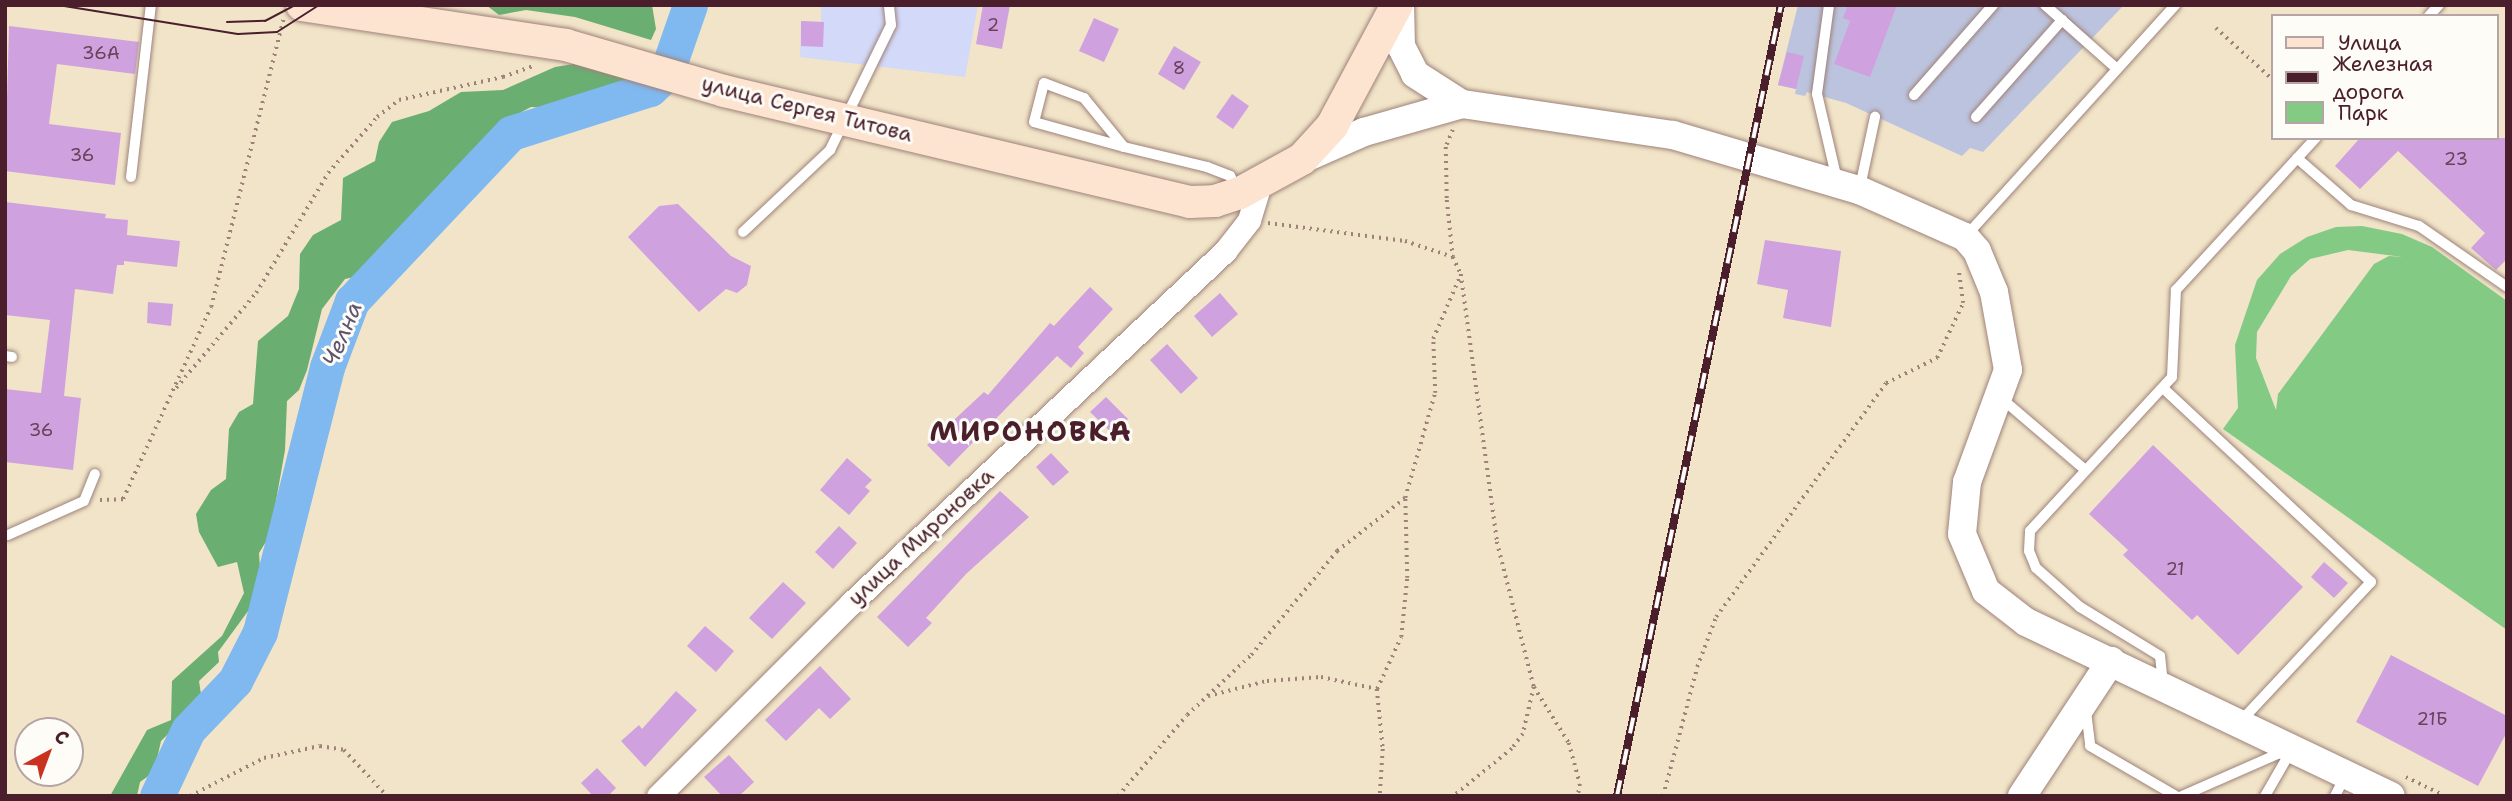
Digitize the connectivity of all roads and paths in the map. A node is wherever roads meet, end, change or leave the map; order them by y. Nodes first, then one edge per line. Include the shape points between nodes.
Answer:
1 (151, 5) edge
2 (889, 5) edge
3 (1399, 5) edge
4 (1829, 5) edge
5 (1993, 5) edge
6 (2045, 5) edge
7 (2175, 5) edge
8 (293, 10) edge
9 (2062, 20) junction
10 (2216, 27) dead end
11 (563, 45) junction
12 (2117, 69) junction
13 (2270, 77) edge
14 (1914, 95) dead end
15 (1462, 104) junction
16 (1875, 117) dead end
17 (1976, 117) dead end
18 (847, 119) junction
19 (2314, 140) edge
20 (1124, 148) junction
21 (2297, 158) junction
22 (1302, 159) junction
23 (131, 177) dead end
24 (1848, 187) junction
25 (1249, 199) junction
26 (743, 232) dead end
27 (1971, 244) junction
28 (1453, 257) junction
29 (1461, 274) junction
30 (2507, 287) edge
31 (2164, 388) junction
32 (172, 392) junction
33 (2001, 398) junction
34 (2084, 469) junction
35 (95, 474) dead end
36 (1405, 498) junction
37 (84, 501) junction
38 (8, 535) dead end
39 (2111, 660) junction
40 (2163, 684) junction
41 (1534, 687) junction
42 (1377, 689) junction
43 (1206, 697) junction
44 (2085, 701) junction
45 (2241, 721) junction
46 (2293, 747) junction
47 (2341, 785) edge
48 (190, 796) edge
49 (387, 796) edge
50 (658, 796) edge
51 (1118, 796) edge
52 (1380, 796) edge
53 (1454, 796) edge
54 (1578, 796) edge
55 (1663, 796) edge
56 (2022, 796) edge
57 (2176, 796) edge
58 (2182, 796) edge
59 (2265, 796) edge
60 (2391, 796) edge

1 - 23 lane
2 - 18 lane via 891,25
3 - 15 street via 1401,46 1415,74
3 - 22 main road, улица Сергея Титова via 1332,126
4 - 24 lane via 1816,94
5 - 14 lane
6 - 9 lane
7 - 12 lane
8 - 11 main road, улица Сергея Титова
8 - 32 path via 211,307
9 - 12 lane
9 - 17 lane
10 - 13 path
11 - 18 main road, улица Сергея Титова via 724,91
11 - 32 path via 525,71 399,100 377,117 328,173 256,293
12 - 27 lane
15 - 22 street via 1364,132
15 - 24 street via 1673,135
15 - 28 path via 1447,147
16 - 24 lane
18 - 25 main road, улица Сергея Титова via 1164,199
18 - 26 lane via 830,150
19 - 21 lane
20 - 20 lane via 1084,98 1044,83 1034,122
20 - 25 lane via 1230,176
21 - 30 lane via 2351,205 2419,226
21 - 31 lane via 2176,290 2172,377
22 - 25 main road, улица Сергея Титова
24 - 27 street
25 - 28 path
25 - 50 street, улица Мироновка via 1226,251 851,603
27 - 33 street via 1994,292 2006,336 2008,370
27 - 55 path via 1959,270 1963,303 1937,358 1886,383 1716,617 1697,667
28 - 29 path
29 - 36 path via 1433,339 1435,393
29 - 41 path via 1497,542
31 - 34 lane
31 - 45 lane via 2371,582
32 - 37 path via 123,499
33 - 34 lane
33 - 39 street via 1968,482 1962,534 1966,546 1986,591 2026,622
34 - 40 lane via 2031,531 2029,551 2036,568 2080,607 2160,656
35 - 37 lane
36 - 42 path via 1407,578 1401,637
36 - 43 path via 1337,551 1251,655
37 - 38 lane
39 - 40 street
39 - 44 street
40 - 45 street
41 - 53 path via 1523,734 1512,749
41 - 54 path via 1569,743 1580,784
42 - 43 path via 1321,677 1267,681
42 - 52 path via 1383,748
43 - 51 path
44 - 56 street
44 - 57 lane via 2090,746
45 - 46 street
46 - 47 street
46 - 58 lane
46 - 59 lane
47 - 60 street
48 - 49 path via 264,758 320,746 344,750

